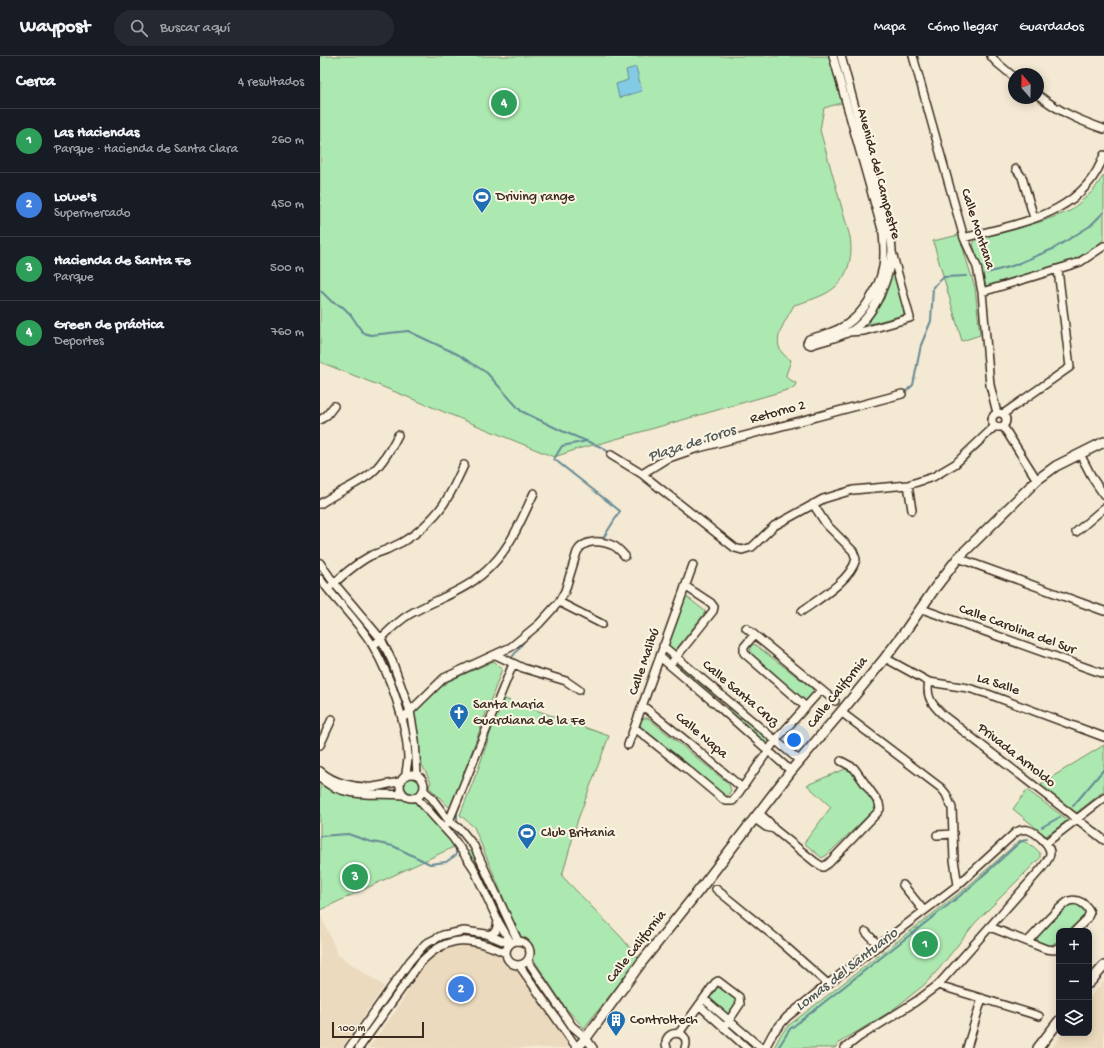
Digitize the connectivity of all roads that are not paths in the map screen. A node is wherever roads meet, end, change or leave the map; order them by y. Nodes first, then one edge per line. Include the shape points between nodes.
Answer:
1 (833, 56) edge
2 (841, 56) edge
3 (913, 56) edge
4 (991, 56) edge
5 (1008, 72) edge
6 (1044, 100) edge
7 (1104, 129) edge
8 (860, 138) junction
9 (1104, 155) edge
10 (1016, 169) dead end
11 (1034, 218) junction
12 (964, 238) junction
13 (1104, 246) edge
14 (892, 250) junction
15 (1058, 270) junction
16 (880, 286) junction
17 (982, 292) junction
18 (836, 330) junction
19 (849, 332) junction
20 (902, 394) dead end
21 (334, 406) dead end
22 (1000, 413) junction
23 (320, 420) edge
24 (999, 426) junction
25 (398, 434) dead end
26 (1104, 442) edge
27 (1080, 454) junction
28 (611, 455) dead end
29 (464, 465) dead end
30 (642, 474) junction
31 (1037, 480) junction
32 (908, 485) junction
33 (534, 493) dead end
34 (1104, 495) edge
35 (320, 504) edge
36 (813, 504) junction
37 (1104, 508) edge
38 (912, 510) dead end
39 (1076, 532) dead end
40 (625, 556) dead end
41 (958, 558) junction
42 (320, 563) edge
43 (693, 565) dead end
44 (320, 579) edge
45 (334, 583) junction
46 (685, 586) junction
47 (327, 589) junction
48 (559, 602) junction
49 (922, 609) junction
50 (802, 611) dead end
51 (1104, 611) edge
52 (602, 624) dead end
53 (746, 628) dead end
54 (754, 635) junction
55 (380, 639) junction
56 (373, 646) junction
57 (664, 646) junction
58 (496, 655) junction
59 (660, 657) junction
60 (676, 657) junction
61 (885, 658) junction
62 (513, 664) junction
63 (669, 665) junction
64 (1104, 674) edge
65 (929, 682) junction
66 (579, 690) dead end
67 (821, 690) junction
68 (726, 698) junction
69 (835, 701) dead end
70 (643, 706) junction
71 (718, 706) junction
72 (806, 707) junction
73 (410, 711) junction
74 (841, 712) junction
75 (332, 719) dead end
76 (402, 719) junction
77 (635, 728) junction
78 (1104, 737) edge
79 (775, 741) junction
80 (320, 745) edge
81 (628, 745) dead end
82 (768, 750) junction
83 (841, 760) dead end
84 (800, 761) junction
85 (320, 771) edge
86 (791, 771) junction
87 (417, 774) junction
88 (406, 775) junction
89 (320, 778) edge
90 (400, 782) junction
91 (741, 787) junction
92 (423, 790) junction
93 (404, 795) junction
94 (416, 797) junction
95 (1104, 798) edge
96 (757, 816) junction
97 (1077, 819) junction
98 (449, 821) junction
99 (444, 828) junction
100 (953, 834) junction
101 (937, 835) dead end
102 (468, 838) junction
103 (1104, 840) edge
104 (1046, 842) junction
105 (458, 845) junction
106 (958, 885) junction
107 (903, 886) dead end
108 (716, 889) dead end
109 (924, 911) junction
110 (498, 921) junction
111 (990, 927) junction
112 (1078, 928) edge
113 (866, 932) dead end
114 (489, 935) junction
115 (1028, 941) junction
116 (513, 943) junction
117 (878, 946) junction
118 (1056, 949) edge
119 (506, 953) junction
120 (528, 960) junction
121 (519, 965) junction
122 (1104, 966) edge
123 (400, 974) junction
124 (408, 979) junction
125 (1092, 980) edge
126 (828, 984) junction
127 (938, 985) junction
128 (982, 998) junction
129 (704, 999) junction
130 (699, 1005) junction
131 (1039, 1016) dead end
132 (729, 1021) junction
133 (1056, 1025) edge
134 (724, 1028) junction
135 (679, 1033) junction
136 (586, 1038) junction
137 (352, 1047) edge
138 (359, 1048) edge
139 (577, 1048) edge
140 (593, 1048) edge
141 (667, 1048) edge
142 (685, 1048) edge
143 (747, 1048) edge
144 (761, 1048) edge
145 (766, 1048) edge
146 (847, 1048) edge
147 (967, 1048) edge
148 (1038, 1048) edge

1 - 8 street, Avenida del Campestre
2 - 8 street, Avenida del Campestre
3 - 12 street, Calle Montana
4 - 5 street
6 - 7 street via 1074,118
8 - 14 street, Avenida del Campestre
8 - 16 street, Avenida del Campestre via 883,233 884,251
9 - 11 street via 1092,179 1068,203
10 - 11 street via 1022,177
11 - 12 street
12 - 17 street, Calle Montana via 977,267
13 - 15 street via 1080,262
14 - 16 street, Avenida del Campestre via 889,268
14 - 19 street, Avenida del Campestre via 910,318 864,331
15 - 17 street
15 - 22 street via 1070,366
16 - 18 street, Avenida del Campestre via 856,316
16 - 19 street, Avenida del Campestre via 870,312
17 - 22 street, Calle Montana via 990,385
18 - 19 street, Avenida del Campestre
18 - 19 street, Avenida del Campestre via 809,339 807,343 811,345
20 - 30 street, Retorno 2 via 695,449 666,459
21 - 23 street
22 - 24 street via 1007,420
22 - 24 street via 993,416 992,420
24 - 31 street
24 - 32 street via 943,472
25 - 35 street via 388,452 370,474
26 - 27 main road, Calle California
27 - 31 main road, Calle California via 1056,466
27 - 34 street
28 - 30 street
29 - 45 street via 445,503 422,528 392,548 360,562
30 - 36 street via 738,549 752,546 774,526
31 - 41 main road, Calle California
32 - 36 street via 852,490
32 - 38 street
33 - 55 street via 510,541 492,566 464,588 402,619
36 - 50 street via 826,524 853,551 856,559 851,570 836,586
37 - 39 street
40 - 48 street via 615,546 604,542 594,541 583,545 577,552
41 - 49 main road, Calle California
41 - 51 street
42 - 45 street
43 - 46 street, Calle Malibú
44 - 47 street
45 - 47 street
45 - 55 street
46 - 57 street, Calle Malibú
46 - 60 street, Calle Malibú via 712,603 714,607
47 - 56 street
48 - 52 street
48 - 58 street via 522,640
49 - 61 main road, Calle California
49 - 64 street, Calle Carolina del Sur
53 - 54 street
54 - 67 street
54 - 72 street via 744,647 744,653
55 - 56 street
55 - 73 street via 392,661
56 - 76 street via 384,668
57 - 59 street, Calle Malibú
57 - 60 street, Calle Santa Cruz
58 - 62 street
58 - 73 street via 444,678
59 - 63 street, Calle Santa Cruz
59 - 70 street, Calle Malibú
60 - 63 street, Calle Malibú
60 - 68 street, Calle Santa Cruz
61 - 65 street, La Salle
61 - 74 main road, Calle California
62 - 66 street via 566,681
62 - 98 street
63 - 71 street, Calle Santa Cruz
65 - 78 street, La Salle via 988,694
65 - 97 street, Privada Arnoldo via 929,699 944,716
67 - 69 street
67 - 72 street
68 - 71 street
68 - 79 street, Calle Santa Cruz
70 - 77 street, Calle Malibú
70 - 91 street, Calle Napa
71 - 82 street, Calle Santa Cruz
72 - 79 street
73 - 76 street
73 - 87 street
74 - 84 main road, Calle California
74 - 100 street via 941,788 952,808
75 - 80 street
76 - 88 street via 408,756
77 - 81 street, Calle Malibú
77 - 91 street via 725,801 733,801
79 - 82 street
79 - 84 street, Calle Santa Cruz
82 - 86 street, Calle Santa Cruz
82 - 91 street
83 - 96 street via 854,768 880,808 829,863 823,867 815,862 774,829 766,827
84 - 86 main road, Calle California
85 - 90 street via 331,779 360,787
86 - 96 main road, Calle California
87 - 88 street
87 - 92 street via 423,781
88 - 90 street
89 - 93 street via 334,788 346,792
90 - 93 street via 400,789
92 - 94 street
92 - 98 street
93 - 94 street
94 - 99 street
95 - 97 street
96 - 136 main road, Calle California via 641,963
97 - 103 street, Privada Arnoldo
97 - 104 street
98 - 99 street
98 - 102 street
99 - 105 street
100 - 101 street
100 - 106 street
102 - 105 street
102 - 116 street via 474,846
104 - 106 street via 1030,830 1016,832
104 - 111 street via 1050,854 1048,860
105 - 110 street via 473,867
106 - 109 street
107 - 109 street
108 - 126 street
109 - 117 street
110 - 114 street via 496,931
110 - 116 street
111 - 115 street
111 - 127 street
112 - 115 street via 1090,912 1082,902 1074,900 1065,903
113 - 117 street
114 - 116 street
114 - 123 street via 464,931 443,935 425,944
115 - 118 street via 1050,950
116 - 119 street
116 - 120 street via 525,943 528,946
117 - 126 street
119 - 121 street via 508,960
119 - 124 street via 478,941 451,942 428,954
120 - 121 street
120 - 136 street via 572,1026
121 - 139 street
122 - 125 main road
123 - 124 street
123 - 137 street
124 - 138 street
126 - 145 street via 787,1017 773,1033
127 - 128 street
127 - 146 street via 859,1037
128 - 131 street
128 - 147 street
129 - 130 street
129 - 132 street
129 - 132 street via 718,981 739,997 740,1004
130 - 134 street
130 - 135 street
132 - 134 street
132 - 144 street
133 - 148 main road
134 - 143 street
135 - 141 street via 668,1038
135 - 142 street via 685,1039
136 - 139 main road, Calle California
136 - 140 street

